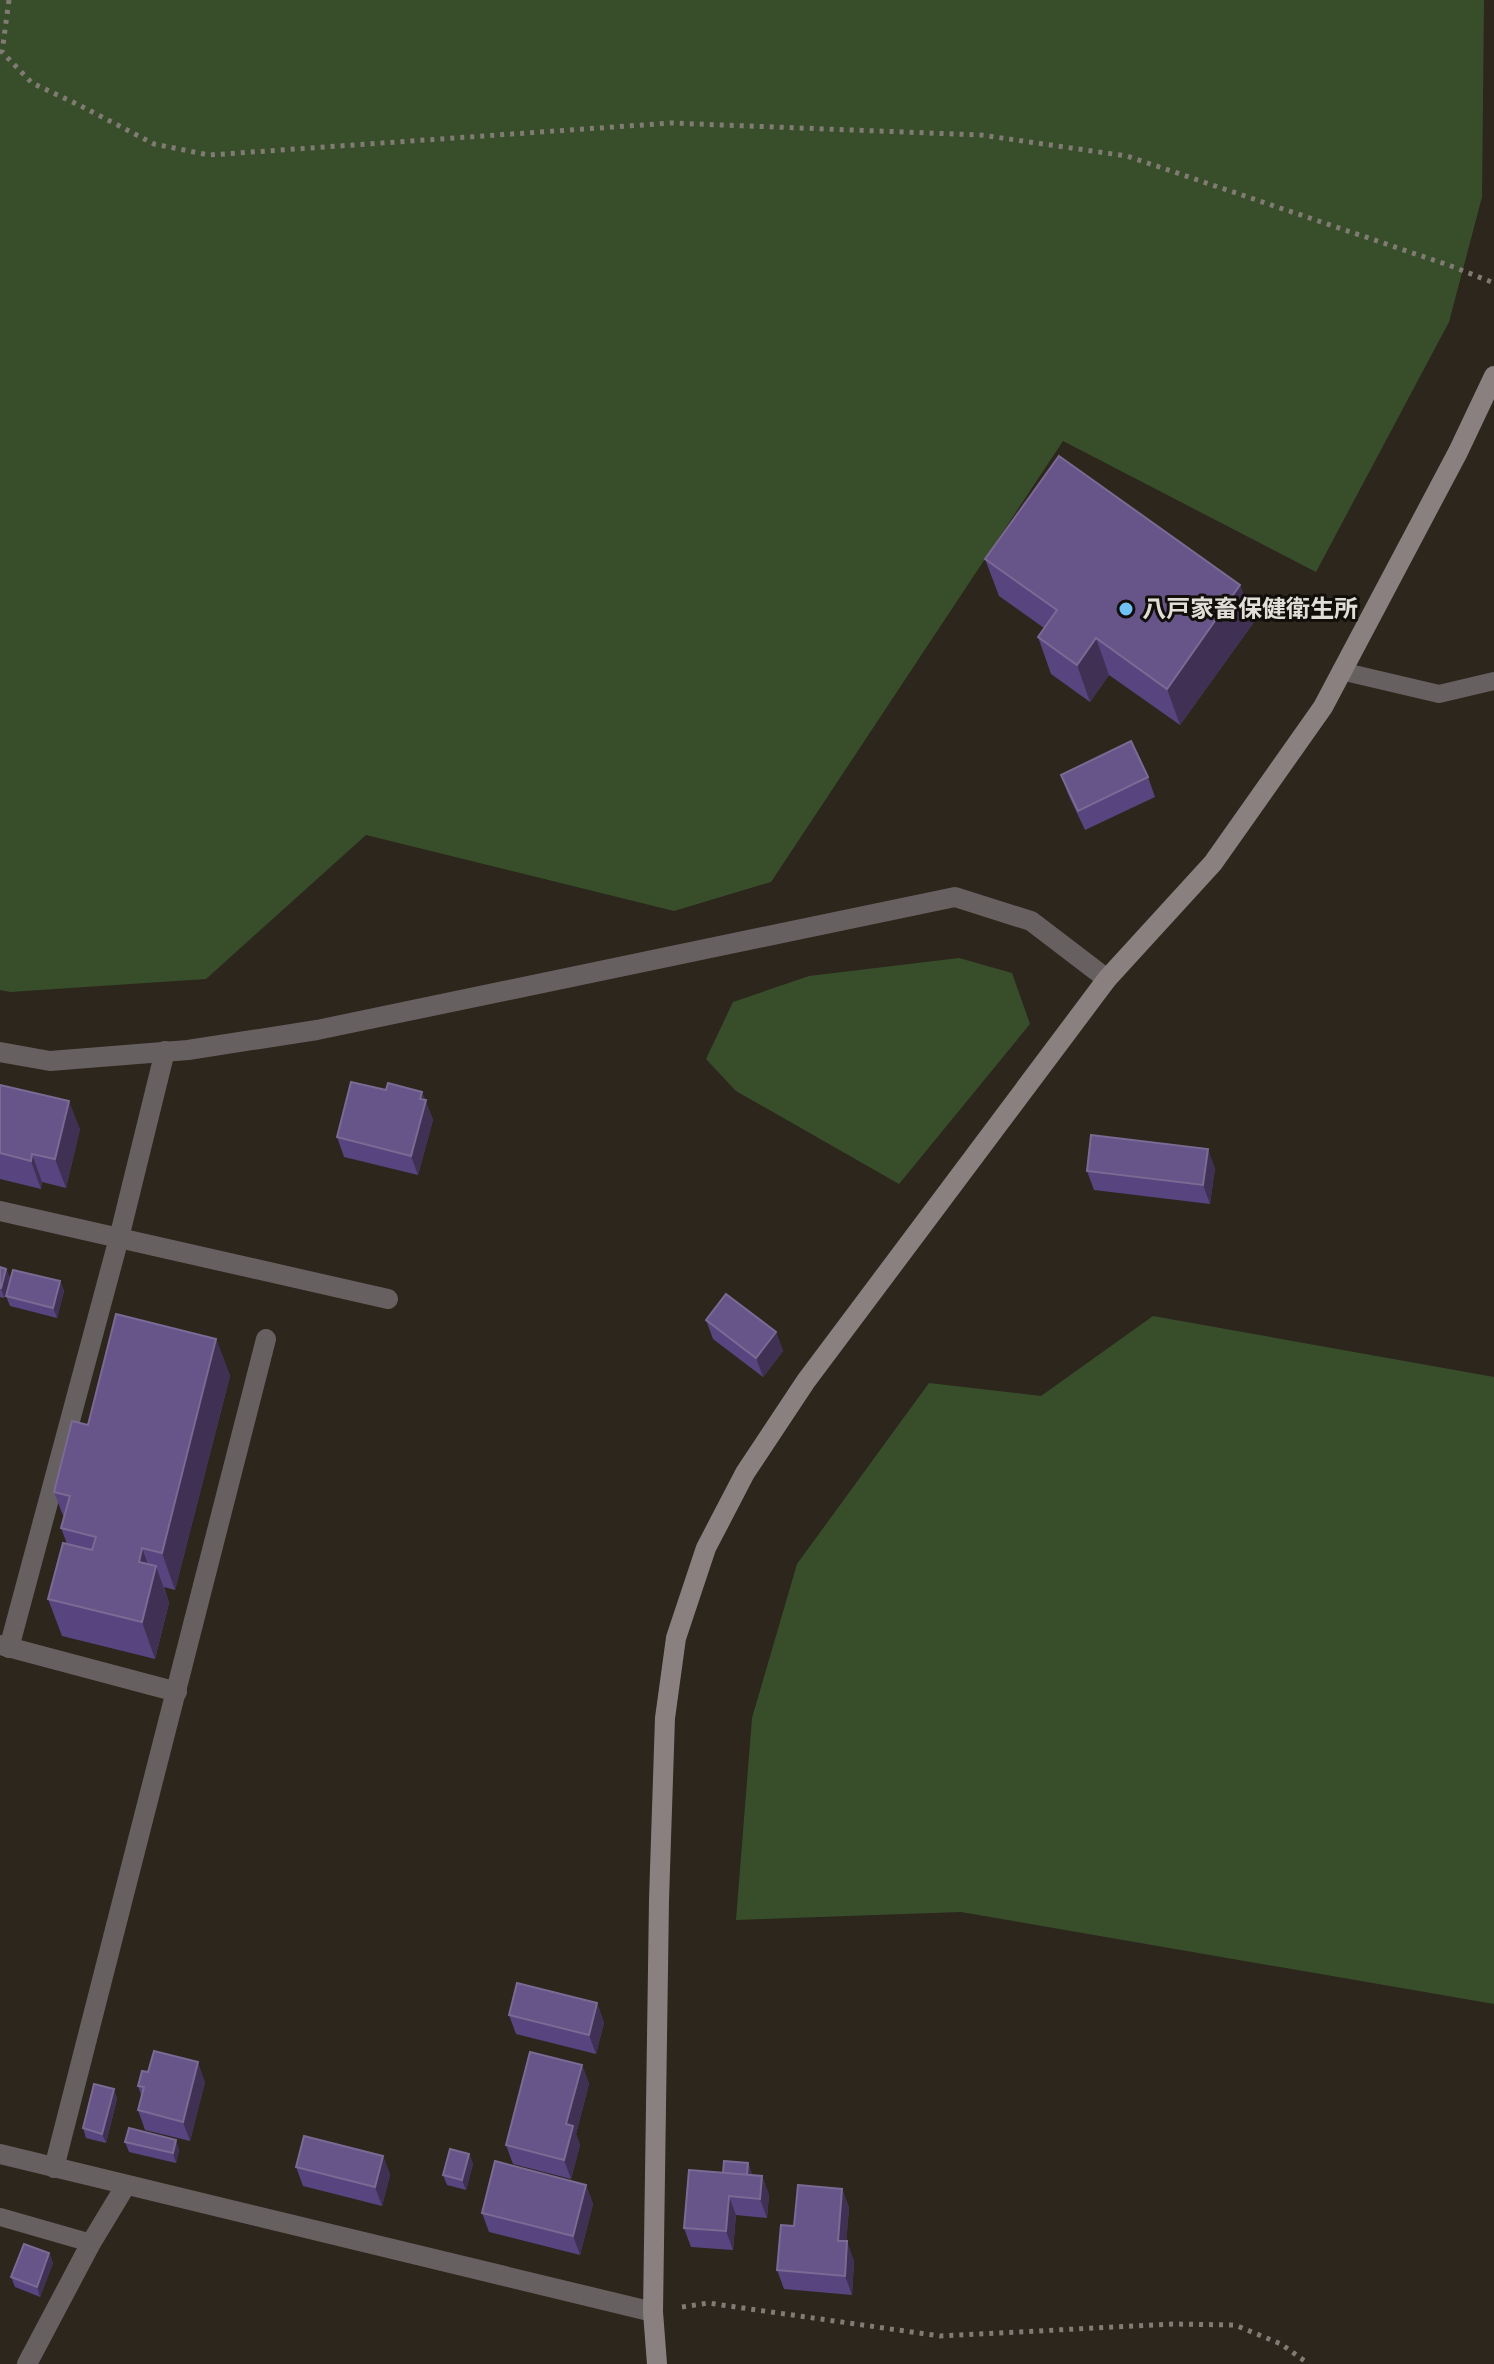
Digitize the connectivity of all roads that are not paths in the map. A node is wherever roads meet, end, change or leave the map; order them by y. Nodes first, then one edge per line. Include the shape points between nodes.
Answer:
1 (1494, 376) edge
2 (1341, 671) junction
3 (1494, 681) edge
4 (1107, 979) junction
5 (165, 1051) junction
6 (0, 1052) edge
7 (0, 1211) edge
8 (119, 1238) junction
9 (388, 1299) dead end
10 (266, 1339) dead end
11 (5, 1646) edge
12 (177, 1692) junction
13 (0, 2154) edge
14 (54, 2168) junction
15 (126, 2185) junction
16 (0, 2217) edge
17 (91, 2243) junction
18 (653, 2312) junction
19 (27, 2364) edge
20 (657, 2364) edge

1 - 2 street
2 - 3 lane via 1439,694
2 - 4 street via 1323,707 1213,863
4 - 5 street via 1031,921 955,897 317,1030
4 - 18 street via 806,1381 745,1473 706,1548 676,1638 665,1718
5 - 6 street via 50,1061
5 - 8 street
7 - 8 street
8 - 9 street
8 - 11 street
10 - 12 street
11 - 12 street
12 - 14 street
13 - 14 street
14 - 15 street
15 - 17 street
15 - 18 street
16 - 17 lane
17 - 19 street
18 - 20 street

